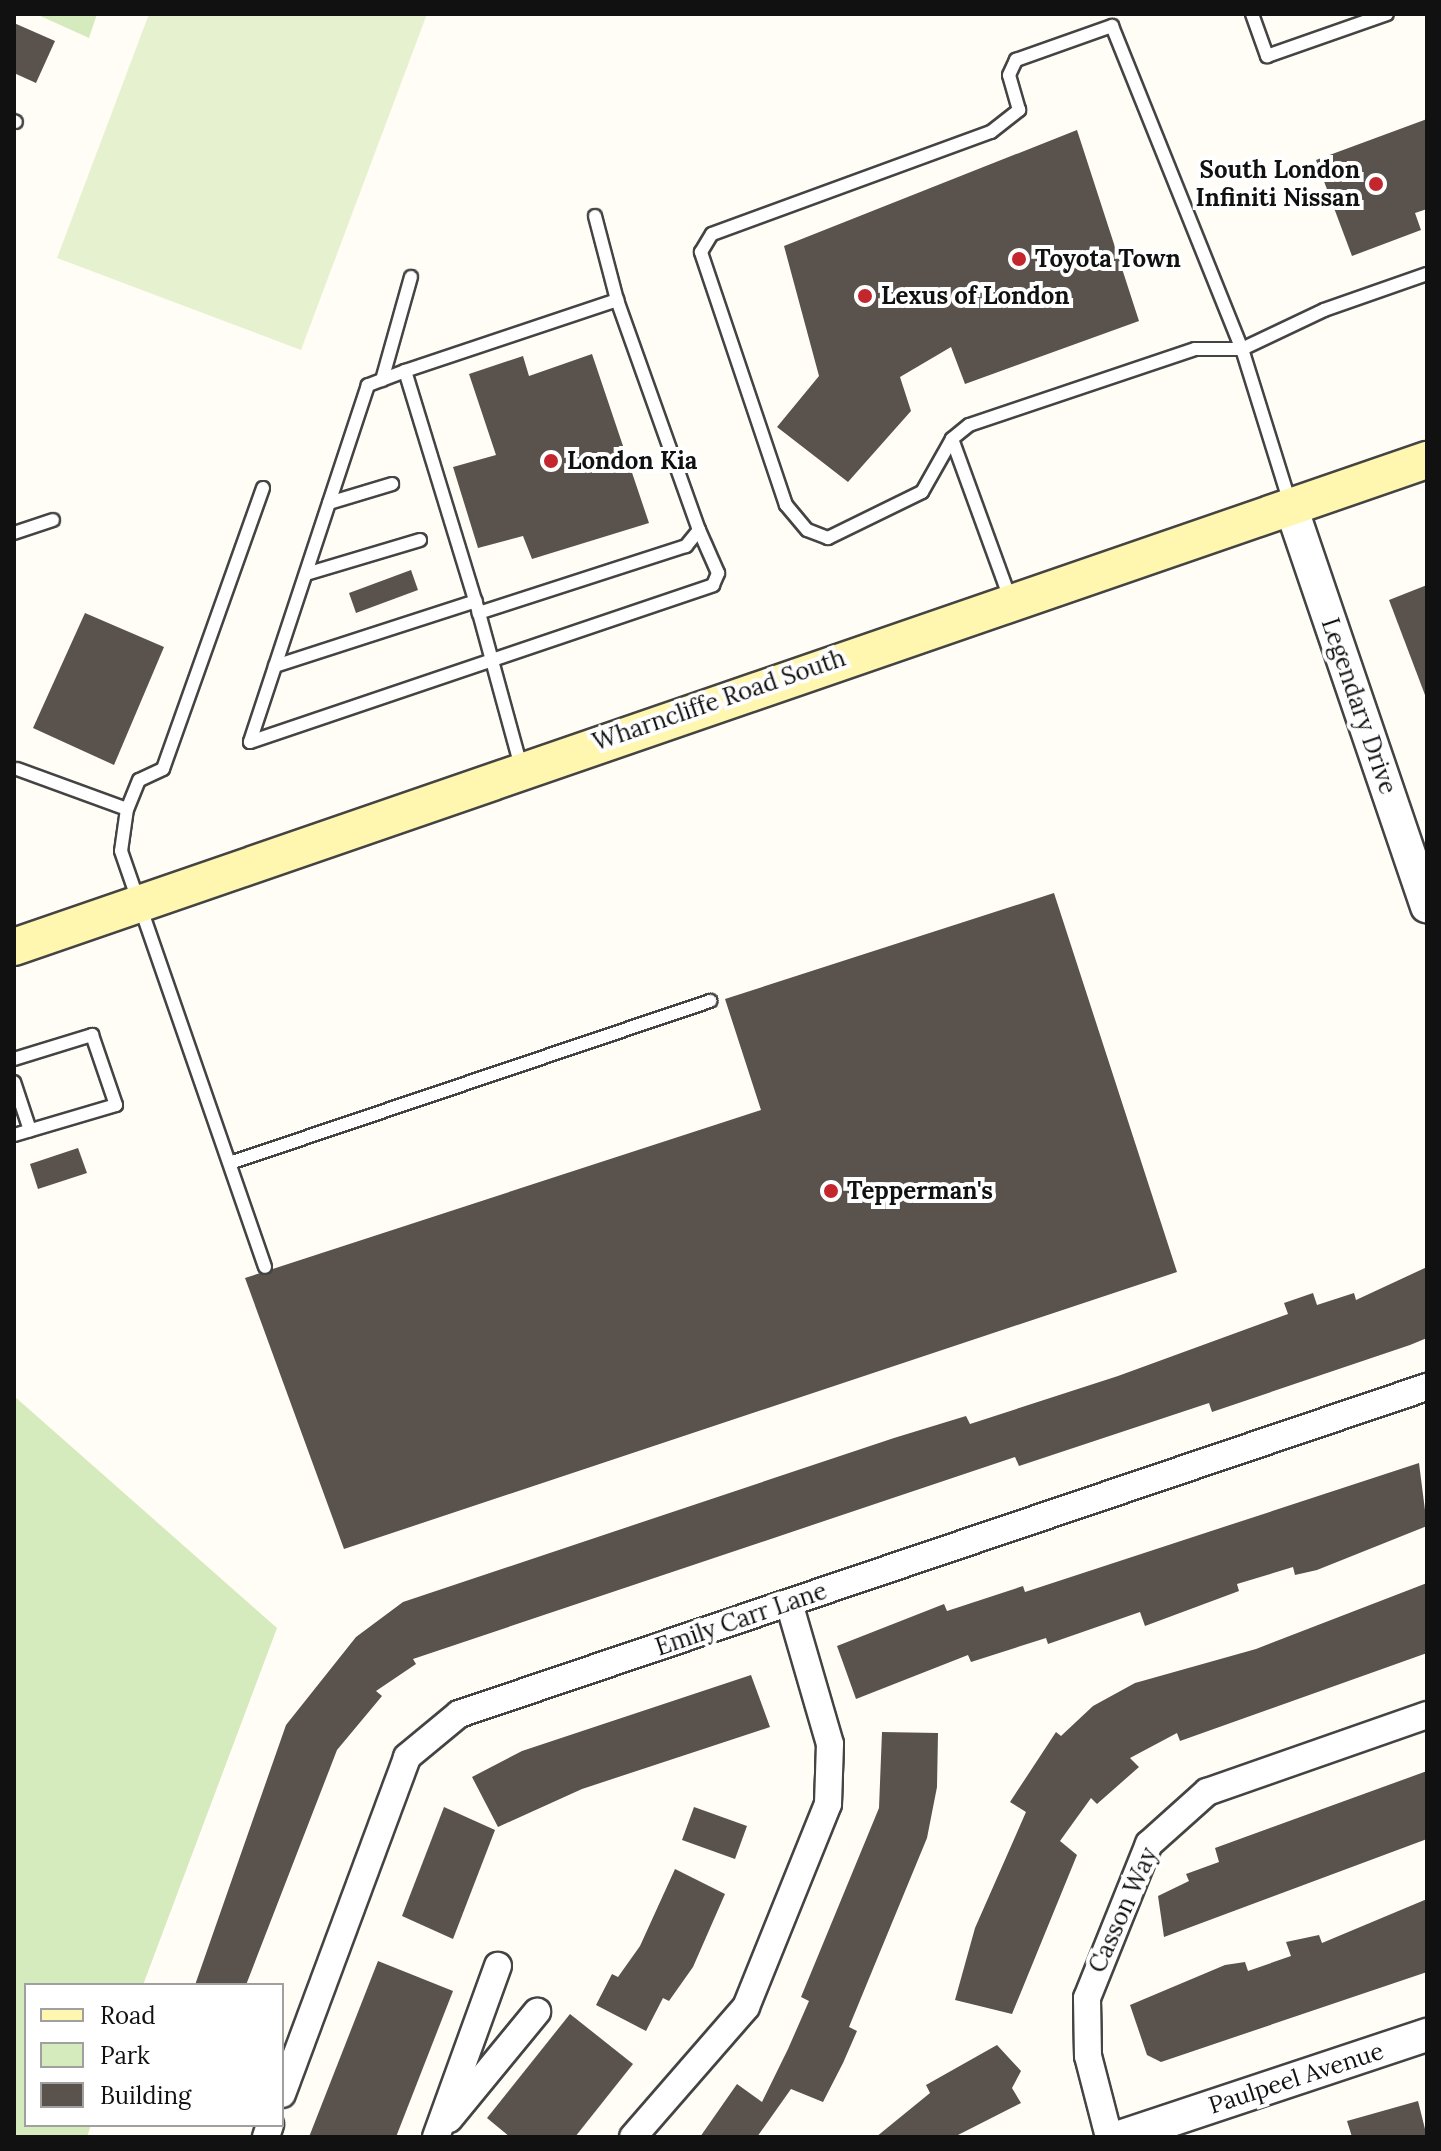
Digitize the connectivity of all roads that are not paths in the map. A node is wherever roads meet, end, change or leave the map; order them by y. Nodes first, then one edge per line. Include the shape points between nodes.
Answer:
1 (1252, 14) edge
2 (1387, 14) edge
3 (595, 216) dead end
4 (1427, 274) edge
5 (411, 277) dead end
6 (617, 300) junction
7 (1242, 349) junction
8 (405, 371) junction
9 (382, 380) junction
10 (952, 439) junction
11 (1427, 460) edge
12 (392, 484) dead end
13 (263, 488) dead end
14 (329, 503) junction
15 (1291, 507) junction
16 (53, 520) dead end
17 (699, 530) junction
18 (14, 533) edge
19 (420, 540) dead end
20 (306, 574) junction
21 (1011, 601) junction
22 (478, 607) junction
23 (493, 660) junction
24 (275, 666) junction
25 (521, 767) junction
26 (17, 769) dead end
27 (127, 809) junction
28 (144, 901) junction
29 (1427, 906) edge
30 (14, 947) edge
31 (710, 1001) dead end
32 (14, 1059) edge
33 (14, 1082) edge
34 (30, 1130) junction
35 (14, 1135) edge
36 (230, 1163) junction
37 (265, 1267) dead end
38 (1427, 1387) edge
39 (789, 1603) junction
40 (1427, 1715) edge
41 (498, 1966) dead end
42 (537, 2012) dead end
43 (1427, 2035) edge
44 (284, 2089) edge
45 (436, 2136) edge
46 (633, 2137) edge
47 (1109, 2137) edge
48 (1120, 2137) edge

1 - 2 lane via 1267,56
3 - 6 lane
4 - 7 lane via 1324,310
5 - 9 lane
6 - 8 lane
6 - 17 lane
7 - 10 lane via 1195,349 969,425
7 - 10 lane via 1112,26 1016,60 1009,75 1019,110 991,132 712,234 701,252 786,505 807,530 828,538 922,492
7 - 15 lane
8 - 9 lane
8 - 22 lane
9 - 14 lane via 368,385
10 - 21 lane
11 - 15 main road, Wharncliffe Road South
12 - 14 lane
13 - 27 lane via 163,769 139,780
14 - 20 lane
15 - 21 main road, Wharncliffe Road South
15 - 29 street, Legendary Drive
16 - 18 lane
17 - 22 lane via 686,546
17 - 23 lane via 718,573 713,585
19 - 20 lane
20 - 24 lane
21 - 25 main road, Wharncliffe Road South
22 - 23 lane
22 - 24 lane
23 - 24 lane via 250,742
23 - 25 lane
25 - 28 main road, Wharncliffe Road South
26 - 27 lane
27 - 28 lane via 121,851
28 - 30 main road, Wharncliffe Road South
28 - 36 lane
31 - 36 lane
32 - 34 lane via 92,1035 116,1105
33 - 34 lane
34 - 35 lane
36 - 37 lane
38 - 39 street, Emily Carr Lane
39 - 44 street, Emily Carr Lane via 459,1714 407,1757
39 - 46 street via 830,1744 828,1804 746,2007
40 - 47 street, Casson Way via 1207,1792 1149,1844 1087,1998 1088,2056
41 - 45 street
42 - 45 street
43 - 48 street, Paulpeel Avenue

